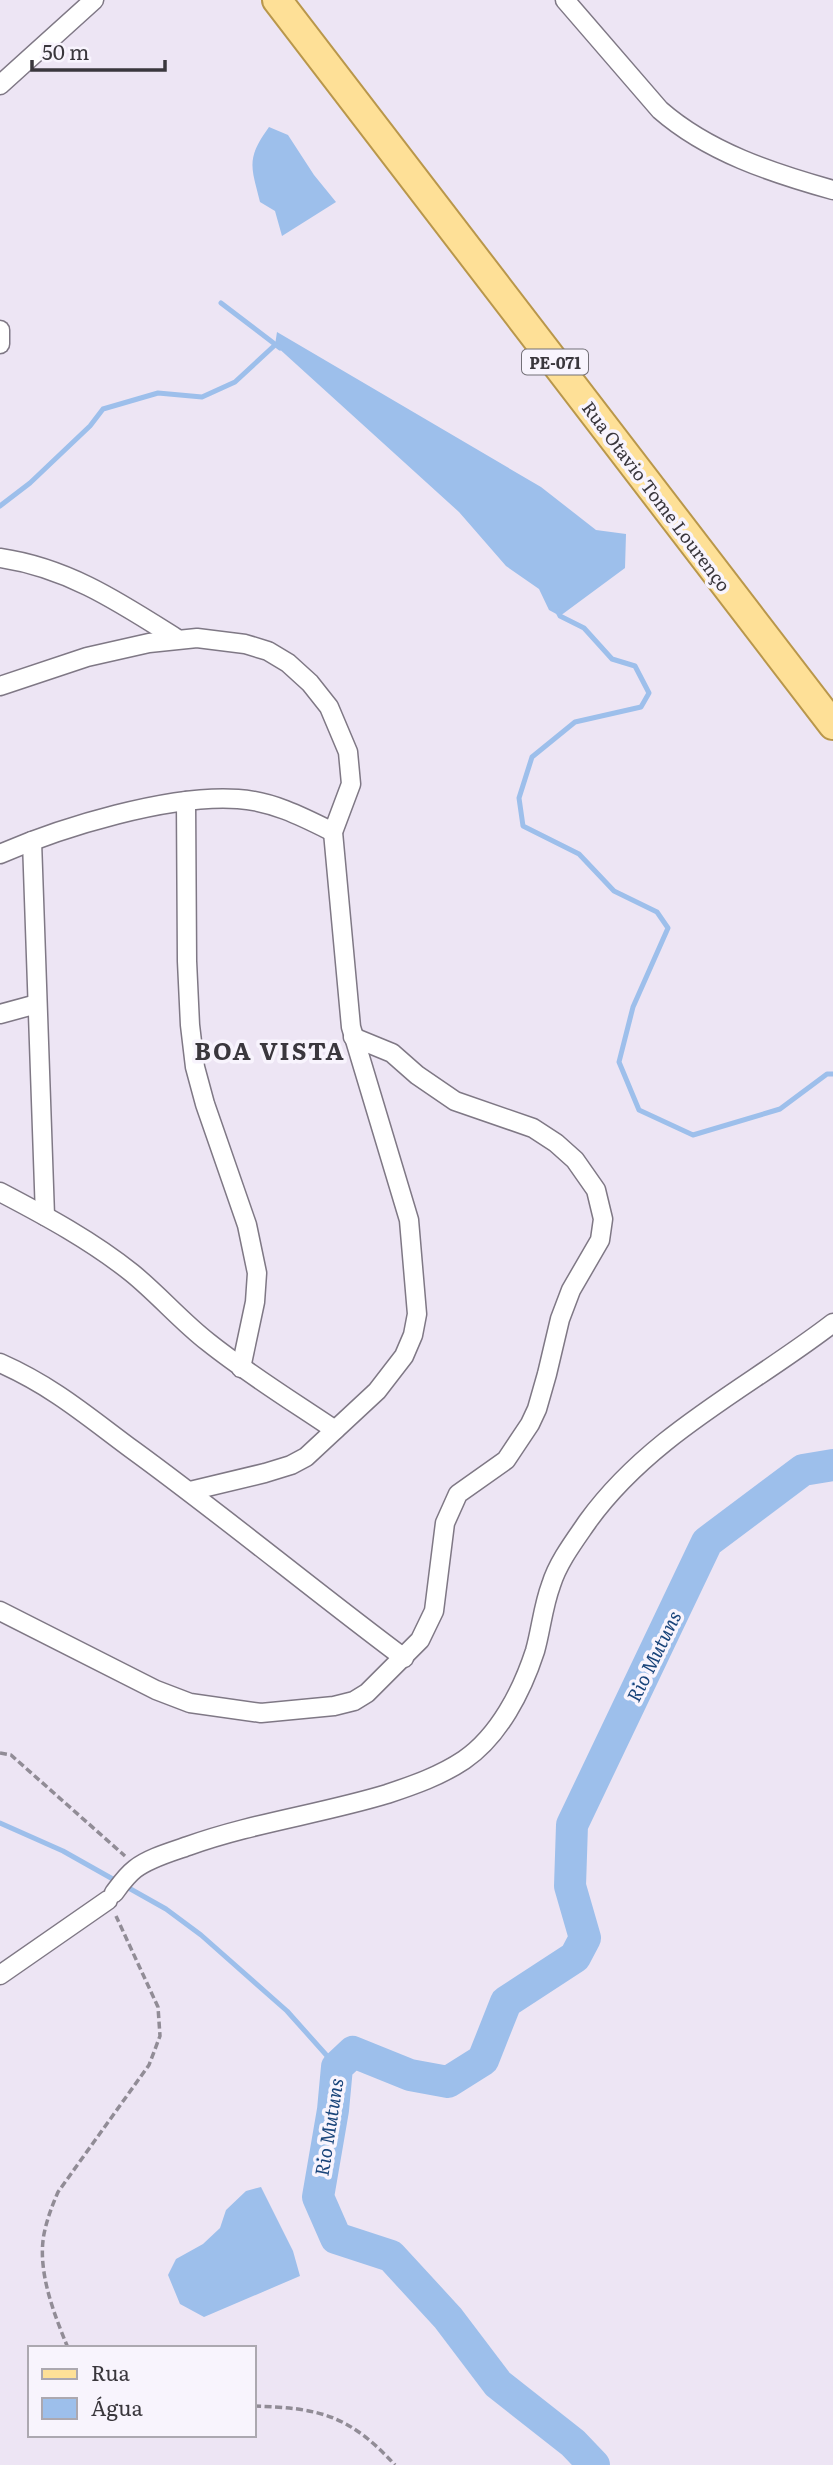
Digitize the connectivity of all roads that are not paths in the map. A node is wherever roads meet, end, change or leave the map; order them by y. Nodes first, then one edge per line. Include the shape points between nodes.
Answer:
1 (94, 0) edge
2 (277, 0) edge
3 (565, 0) edge
4 (0, 85) edge
5 (833, 190) edge
6 (0, 330) edge
7 (0, 344) edge
8 (0, 558) edge
9 (176, 639) junction
10 (0, 686) edge
11 (833, 725) edge
12 (186, 802) junction
13 (333, 832) junction
14 (32, 841) junction
15 (0, 854) edge
16 (37, 1004) junction
17 (0, 1014) edge
18 (353, 1037) junction
19 (0, 1192) edge
20 (45, 1216) junction
21 (833, 1322) edge
22 (0, 1363) edge
23 (241, 1368) junction
24 (335, 1430) junction
25 (190, 1491) junction
26 (0, 1611) edge
27 (404, 1658) junction
28 (0, 1975) edge

1 - 4 street
2 - 11 main road, Rua Otavio Tome Lourenço / PE-071
3 - 5 street via 676,123 742,159
6 - 7 street
8 - 9 street via 48,568 113,597
9 - 10 street via 87,657
9 - 13 street via 216,639 268,651 310,683 329,707 348,752 351,784
12 - 13 street via 257,802 298,814
12 - 14 street via 125,813
12 - 23 street via 187,961 195,1067 247,1225 257,1273
13 - 18 street
14 - 15 street
14 - 16 street
16 - 17 street
16 - 20 street
18 - 24 street via 409,1220 417,1314 404,1356 377,1391
18 - 27 street via 392,1053 455,1101 533,1128 556,1143 596,1190 603,1219 600,1240 571,1290 560,1320 530,1424 506,1460 470,1484 453,1502 445,1523 434,1611 420,1640
19 - 20 street
20 - 23 street via 132,1273
21 - 28 street via 676,1431 618,1485 589,1520 551,1583 522,1684 480,1748 424,1782 220,1835 132,1872 111,1896
22 - 25 street via 55,1391
23 - 24 street
24 - 25 street via 291,1465
25 - 27 street
26 - 27 street via 156,1690 225,1710 261,1713 354,1701

